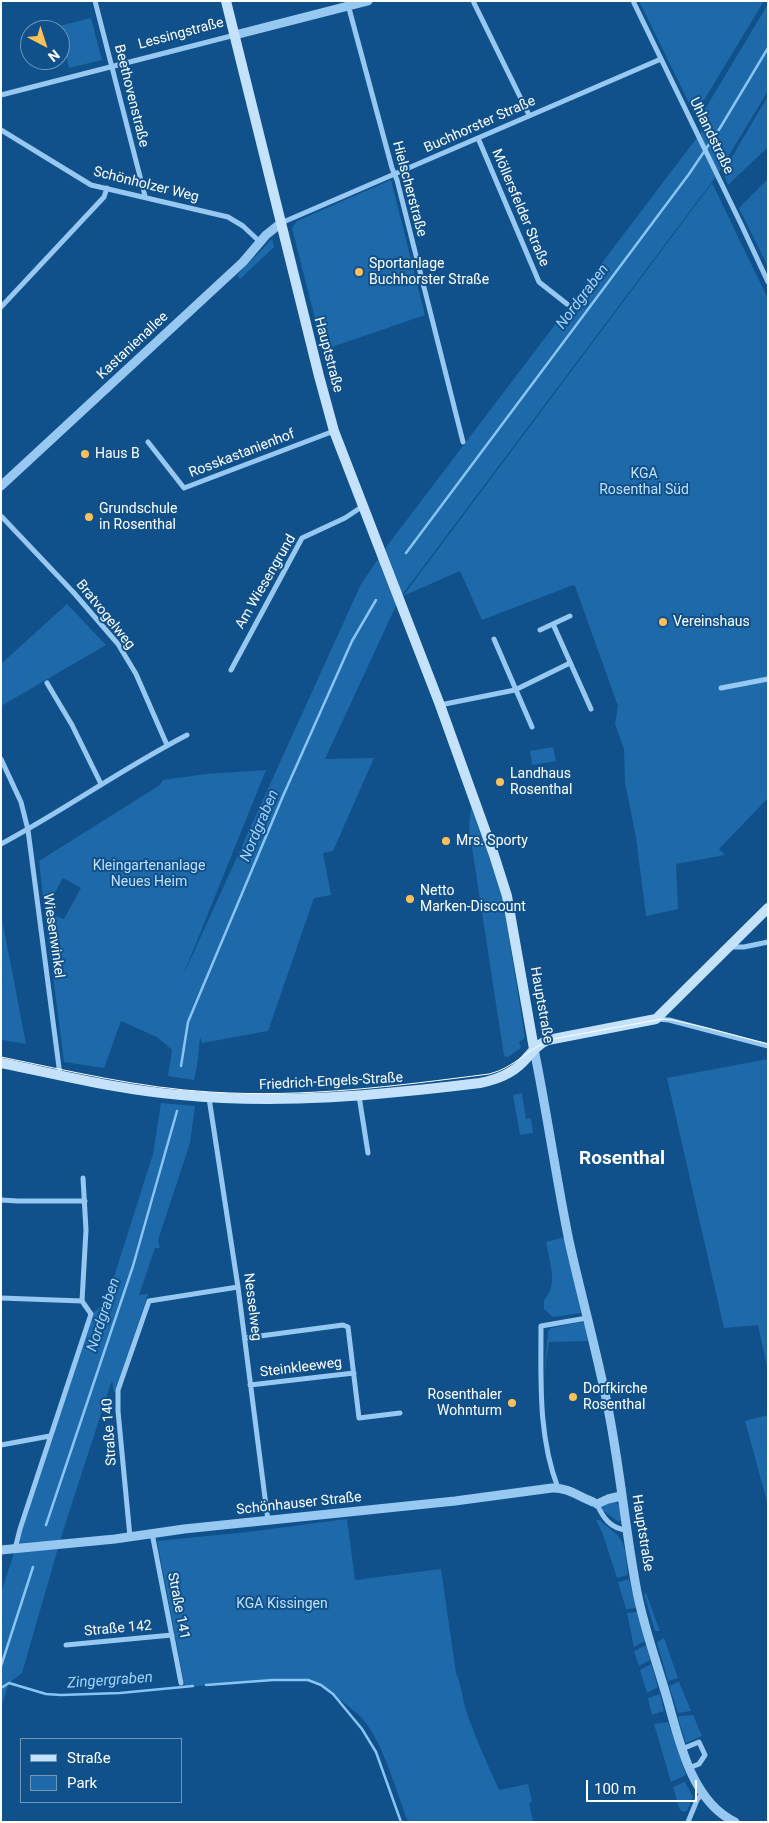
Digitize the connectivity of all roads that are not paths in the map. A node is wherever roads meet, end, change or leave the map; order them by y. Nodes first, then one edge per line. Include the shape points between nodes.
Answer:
1 (95, 1) edge
2 (226, 1) edge
3 (368, 1) edge
4 (473, 1) edge
5 (633, 1) edge
6 (347, 4) edge
7 (235, 34) junction
8 (661, 59) junction
9 (112, 66) junction
10 (1, 95) edge
11 (529, 115) junction
12 (1, 130) edge
13 (478, 138) junction
14 (394, 174) junction
15 (107, 188) junction
16 (145, 196) junction
17 (281, 223) junction
18 (260, 242) junction
19 (768, 282) edge
20 (567, 304) dead end
21 (1, 308) edge
22 (334, 431) junction
23 (148, 442) dead end
24 (463, 442) dead end
25 (1, 486) edge
26 (363, 506) junction
27 (1, 516) edge
28 (570, 616) dead end
29 (553, 624) junction
30 (540, 630) dead end
31 (494, 640) dead end
32 (570, 663) junction
33 (231, 670) dead end
34 (768, 679) edge
35 (47, 683) dead end
36 (721, 688) dead end
37 (515, 690) junction
38 (440, 705) junction
39 (591, 708) dead end
40 (532, 727) dead end
41 (187, 735) dead end
42 (167, 745) junction
43 (1, 759) edge
44 (101, 784) junction
45 (28, 830) junction
46 (1, 844) edge
47 (768, 908) edge
48 (768, 942) edge
49 (728, 947) junction
50 (656, 1019) junction
51 (768, 1046) edge
52 (534, 1049) junction
53 (1, 1063) edge
54 (60, 1075) junction
55 (359, 1096) junction
56 (208, 1098) junction
57 (368, 1153) dead end
58 (83, 1178) dead end
59 (1, 1200) edge
60 (85, 1201) junction
61 (238, 1287) junction
62 (1, 1298) edge
63 (82, 1302) junction
64 (587, 1318) junction
65 (244, 1338) junction
66 (354, 1373) junction
67 (250, 1385) junction
68 (400, 1413) dead end
69 (50, 1436) junction
70 (1, 1445) edge
71 (558, 1488) junction
72 (622, 1496) junction
73 (595, 1503) junction
74 (268, 1521) junction
75 (627, 1530) junction
76 (152, 1533) junction
77 (130, 1537) junction
78 (15, 1549) junction
79 (1, 1550) edge
80 (172, 1635) junction
81 (66, 1645) dead end
82 (181, 1683) dead end
83 (682, 1749) junction
84 (690, 1768) junction
85 (703, 1792) junction
86 (688, 1822) edge
87 (735, 1822) edge

1 - 9 street, Beethovenstraße
2 - 7 main road, Hauptstraße
3 - 6 street, Lessingstraße
4 - 11 street
5 - 8 street, Uhlandstraße
6 - 7 street, Lessingstraße
6 - 14 street, Hielscherstraße
7 - 9 street, Lessingstraße
7 - 17 main road, Hauptstraße
8 - 11 street, Buchhorster Straße
8 - 19 street, Uhlandstraße
9 - 10 street, Lessingstraße
9 - 16 street, Beethovenstraße
11 - 13 street, Buchhorster Straße
12 - 15 street, Schönholzer Weg via 91,185
13 - 14 street, Buchhorster Straße
13 - 20 street, Möllersfelder Straße via 538,282
14 - 17 street, Buchhorster Straße
14 - 24 street, Hielscherstraße
15 - 16 street, Schönholzer Weg
15 - 21 street via 104,197
16 - 18 street, Schönholzer Weg via 228,216
17 - 18 street, Kastanienallee
17 - 22 main road, Hauptstraße
18 - 25 street, Kastanienallee via 243,262
22 - 23 street, Rosskastanienhof via 184,488
22 - 26 main road, Hauptstraße
26 - 33 street, Am Wiesengrund via 302,538
26 - 38 main road, Hauptstraße
27 - 42 street, Bratvogelweg via 118,644 136,674
28 - 29 street
29 - 30 street
29 - 32 street
31 - 37 street
32 - 37 street
32 - 39 street
34 - 36 street
35 - 44 street
37 - 38 street
37 - 40 street
38 - 52 main road, Hauptstraße via 508,896
41 - 42 street
42 - 44 street
43 - 45 street, Wiesenwinkel via 21,802
44 - 45 street
45 - 46 street
45 - 54 street, Wiesenwinkel
47 - 49 main road
48 - 49 street
49 - 50 main road
50 - 51 street
50 - 52 main road via 548,1040
52 - 55 main road, Friedrich-Engels-Straße via 518,1067 493,1080
52 - 64 street, Hauptstraße
53 - 54 main road, Friedrich-Engels-Straße
54 - 56 main road, Friedrich-Engels-Straße via 141,1091
55 - 56 main road, Friedrich-Engels-Straße via 274,1100
55 - 57 street
56 - 61 street, Nesselweg
58 - 60 street
59 - 60 street
60 - 63 street
61 - 65 street, Nesselweg
61 - 77 street, Straße 140 via 149,1301 118,1390
62 - 63 street
63 - 69 street via 91,1314
64 - 71 street via 541,1326 542,1422 550,1468
64 - 72 street, Hauptstraße via 613,1430
65 - 66 street, Steinkleeweg via 348,1327
65 - 67 street, Nesselweg
66 - 67 street, Steinkleeweg
66 - 68 street, Steinkleeweg via 359,1418
67 - 74 street, Nesselweg
69 - 70 street
69 - 78 street
71 - 73 street, Schönhauser Straße
71 - 74 street, Schönhauser Straße
72 - 73 street
72 - 75 street, Hauptstraße
73 - 75 street via 612,1526
74 - 76 street, Schönhauser Straße
75 - 83 street, Hauptstraße via 641,1609
76 - 77 street, Schönhauser Straße
76 - 80 street, Straße 141
77 - 78 street, Schönhauser Straße
78 - 79 street, Schönhauser Straße
80 - 81 street, Straße 142
80 - 82 street, Straße 141
83 - 84 street, Hauptstraße
83 - 84 street via 699,1742 705,1755 699,1764
84 - 85 street, Hauptstraße
85 - 86 street
85 - 87 street, Hauptstraße via 715,1808

